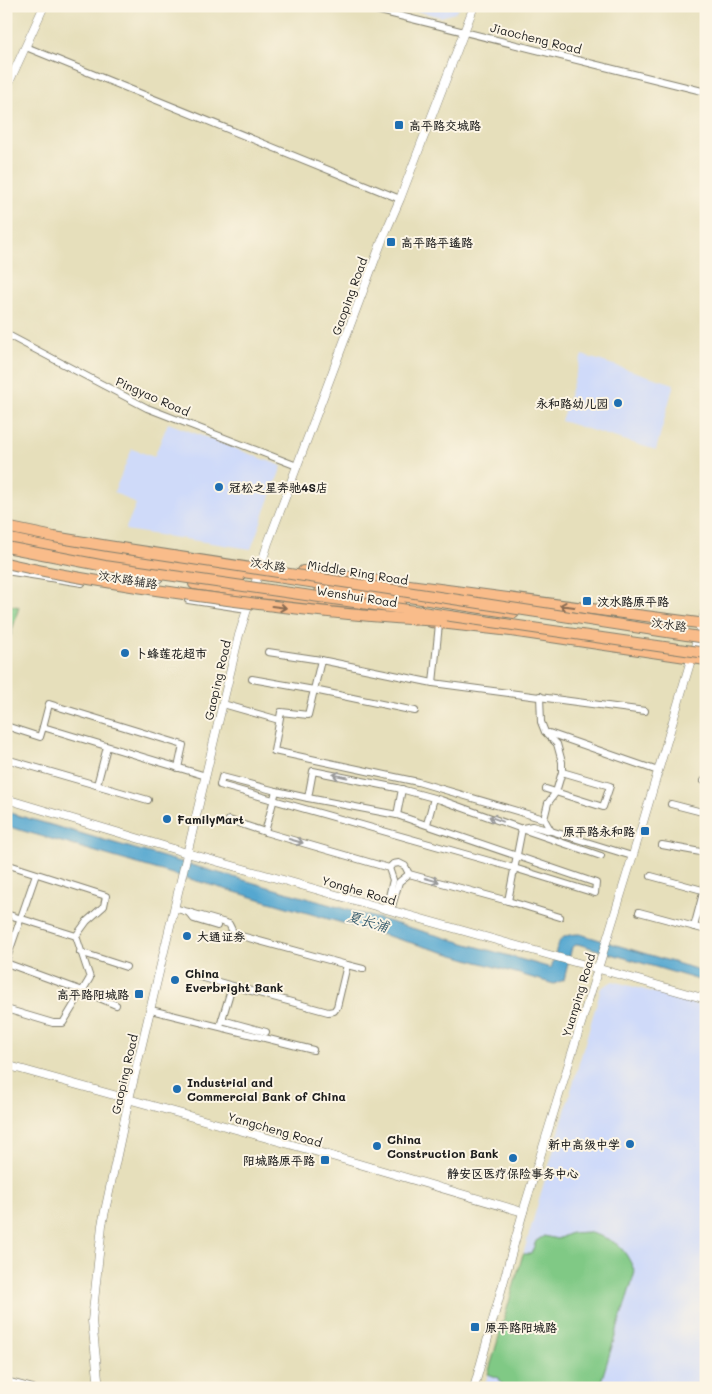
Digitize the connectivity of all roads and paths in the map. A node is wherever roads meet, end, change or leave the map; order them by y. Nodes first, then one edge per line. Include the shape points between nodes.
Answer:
1 (44, 6) edge
2 (360, 6) edge
3 (474, 6) edge
4 (464, 32) junction
5 (26, 47) junction
6 (6, 89) edge
7 (706, 92) edge
8 (400, 199) junction
9 (6, 334) edge
10 (298, 466) junction
11 (6, 523) edge
12 (6, 527) edge
13 (6, 532) edge
14 (6, 540) edge
15 (6, 547) edge
16 (6, 551) edge
17 (112, 560) junction
18 (6, 563) edge
19 (6, 571) edge
20 (257, 574) junction
21 (139, 575) junction
22 (160, 578) junction
23 (143, 592) junction
24 (251, 593) junction
25 (371, 599) junction
26 (247, 609) junction
27 (706, 609) edge
28 (398, 614) junction
29 (704, 623) edge
30 (439, 624) junction
31 (538, 624) junction
32 (509, 628) junction
33 (700, 646) edge
34 (268, 652) dead end
35 (706, 654) edge
36 (320, 660) junction
37 (706, 660) edge
38 (252, 679) dead end
39 (433, 683) junction
40 (314, 690) junction
41 (540, 696) junction
42 (223, 704) junction
43 (415, 711) dead end
44 (645, 711) dead end
45 (279, 720) junction
46 (6, 726) edge
47 (43, 727) junction
48 (545, 732) junction
49 (107, 746) junction
50 (6, 759) edge
51 (178, 768) junction
52 (658, 771) junction
53 (562, 772) junction
54 (206, 776) junction
55 (97, 785) junction
56 (402, 789) junction
57 (546, 789) dead end
58 (276, 791) junction
59 (556, 792) junction
60 (308, 798) junction
61 (434, 798) junction
62 (6, 799) edge
63 (148, 800) dead end
64 (273, 800) junction
65 (671, 804) dead end
66 (706, 813) edge
67 (397, 815) junction
68 (229, 820) dead end
69 (544, 820) junction
70 (427, 824) junction
71 (522, 828) junction
72 (551, 831) junction
73 (266, 832) junction
74 (662, 845) dead end
75 (187, 853) junction
76 (706, 853) edge
77 (516, 856) junction
78 (601, 856) dead end
79 (632, 856) junction
80 (6, 864) edge
81 (389, 868) junction
82 (514, 868) junction
83 (36, 874) junction
84 (409, 874) junction
85 (651, 876) dead end
86 (706, 882) edge
87 (705, 890) edge
88 (508, 901) junction
89 (174, 908) junction
90 (389, 910) junction
91 (188, 911) junction
92 (639, 912) dead end
93 (6, 914) edge
94 (560, 917) dead end
95 (20, 918) junction
96 (218, 926) dead end
97 (694, 927) junction
98 (706, 930) edge
99 (76, 936) junction
100 (80, 952) junction
101 (6, 962) edge
102 (347, 965) junction
103 (126, 967) dead end
104 (598, 968) junction
105 (363, 969) dead end
106 (200, 977) dead end
107 (232, 986) junction
108 (83, 991) junction
109 (706, 999) edge
110 (116, 1005) dead end
111 (6, 1009) edge
112 (150, 1010) junction
113 (220, 1023) junction
114 (266, 1032) dead end
115 (313, 1050) dead end
116 (6, 1065) edge
117 (129, 1099) junction
118 (523, 1212) junction
119 (6, 1381) edge
120 (33, 1388) edge
121 (99, 1388) edge
122 (474, 1388) edge

1 - 5 street
2 - 4 street, Jiaocheng Road
3 - 4 street, Gaoping Road
4 - 7 street, Jiaocheng Road
4 - 8 street, Gaoping Road
5 - 6 street
5 - 8 street
8 - 10 street, Gaoping Road
9 - 10 street, Pingyao Road via 146,408
10 - 20 street, Gaoping Road
11 - 20 main road, Wenshui Road
12 - 33 main road, Middle Ring Road, bridge
13 - 20 main road, 汶水路 via 45,542
14 - 17 main road, 汶水路
15 - 32 main road, bridge via 105,566
16 - 21 main road, Wenshui Road
17 - 20 main road, 汶水路
17 - 21 main road
18 -> 32 main road, bridge via 230,601 356,616
19 - 23 street, 汶水路辅路
20 - 24 street, Gaoping Road
20 - 25 main road, 汶水路
29 -> 20 main road, Wenshui Road
20 - 33 main road, 汶水路
21 - 22 main road, Wenshui Road
22 - 23 street
22 - 24 main road, Wenshui Road
23 - 26 street, 汶水路辅路
24 - 26 street, Gaoping Road
24 - 28 main road, Wenshui Road
25 - 28 main road
25 - 31 main road, 汶水路
26 - 42 street, Gaoping Road
27 - 29 street, Yuanping Road
28 - 30 main road, Wenshui Road
29 - 33 street, Yuanping Road
30 - 32 main road, Wenshui Road
30 - 39 street
31 - 32 main road
31 - 33 main road, 汶水路
32 - 33 main road, Wenshui Road
32 - 35 main road, bridge
33 - 37 main road, Wenshui Road
33 - 52 street, Yuanping Road
34 - 36 street
36 - 39 street
36 - 40 street
38 - 40 street
39 - 41 street
40 - 43 street
40 - 45 street via 308,714 281,712
41 - 44 street
41 - 48 street via 538,722
42 - 45 street
42 - 54 street, Gaoping Road
45 - 69 street via 274,751 418,782
46 - 47 street via 40,737
47 - 49 street
47 - 51 street via 50,704 184,744
48 - 52 street
48 - 53 street via 557,744
49 - 51 street
49 - 55 street
50 - 55 street
51 - 54 street
52 - 79 street, Yuanping Road
53 - 59 street
53 - 59 street via 610,786 603,807
54 - 75 street, Gaoping Road
55 - 63 street
56 -> 60 street via 313,770
56 - 61 street
56 - 67 street
57 - 59 street
58 - 60 street
58 - 64 street
58 - 64 street via 222,777 220,786
59 - 69 street via 548,803
60 - 67 street
61 - 70 street
71 -> 61 street
62 - 75 street, Yonghe Road
64 - 73 street
64 - 82 street
65 - 66 street
67 - 70 street
68 - 73 street
69 - 72 street
70 - 77 street
71 - 72 street via 532,826
71 - 77 street
71 - 78 street
72 - 79 street
73 -> 81 street
74 - 76 street
75 - 89 street, Gaoping Road
75 - 90 street, Yonghe Road
77 - 82 street
77 - 82 street via 596,883 594,893
79 - 104 street, Yuanping Road
80 - 83 street
81 - 84 street via 400,863
81 - 90 street via 393,880
82 - 88 street
83 - 95 street
83 - 99 street via 106,896 104,906
84 -> 88 street
84 - 90 street via 398,882
85 - 87 street
86 - 87 street
87 - 97 street
88 - 94 street
89 - 91 street
89 - 112 street, Gaoping Road
90 - 104 street, Yonghe Road
91 - 96 street via 194,919
91 - 102 street via 230,924 234,934
92 - 97 street
93 - 95 street
95 - 99 street
95 - 101 street
97 - 98 street
99 - 100 street
100 - 103 street
100 - 108 street via 90,978
101 - 108 street
102 - 105 street
102 - 107 street via 334,1011
104 - 109 street, Yonghe Road
104 - 118 street, Yuanping Road
106 - 107 street
107 - 113 street
108 - 110 street
108 - 111 street via 63,1023
112 - 113 street
112 - 117 street, Gaoping Road
113 - 114 street
113 - 115 street
116 - 117 street, Yangcheng Road
117 - 118 street, Yangcheng Road
117 - 121 street, Gaoping Road via 102,1225 92,1322
118 - 122 street, Yuanping Road
119 - 120 street

